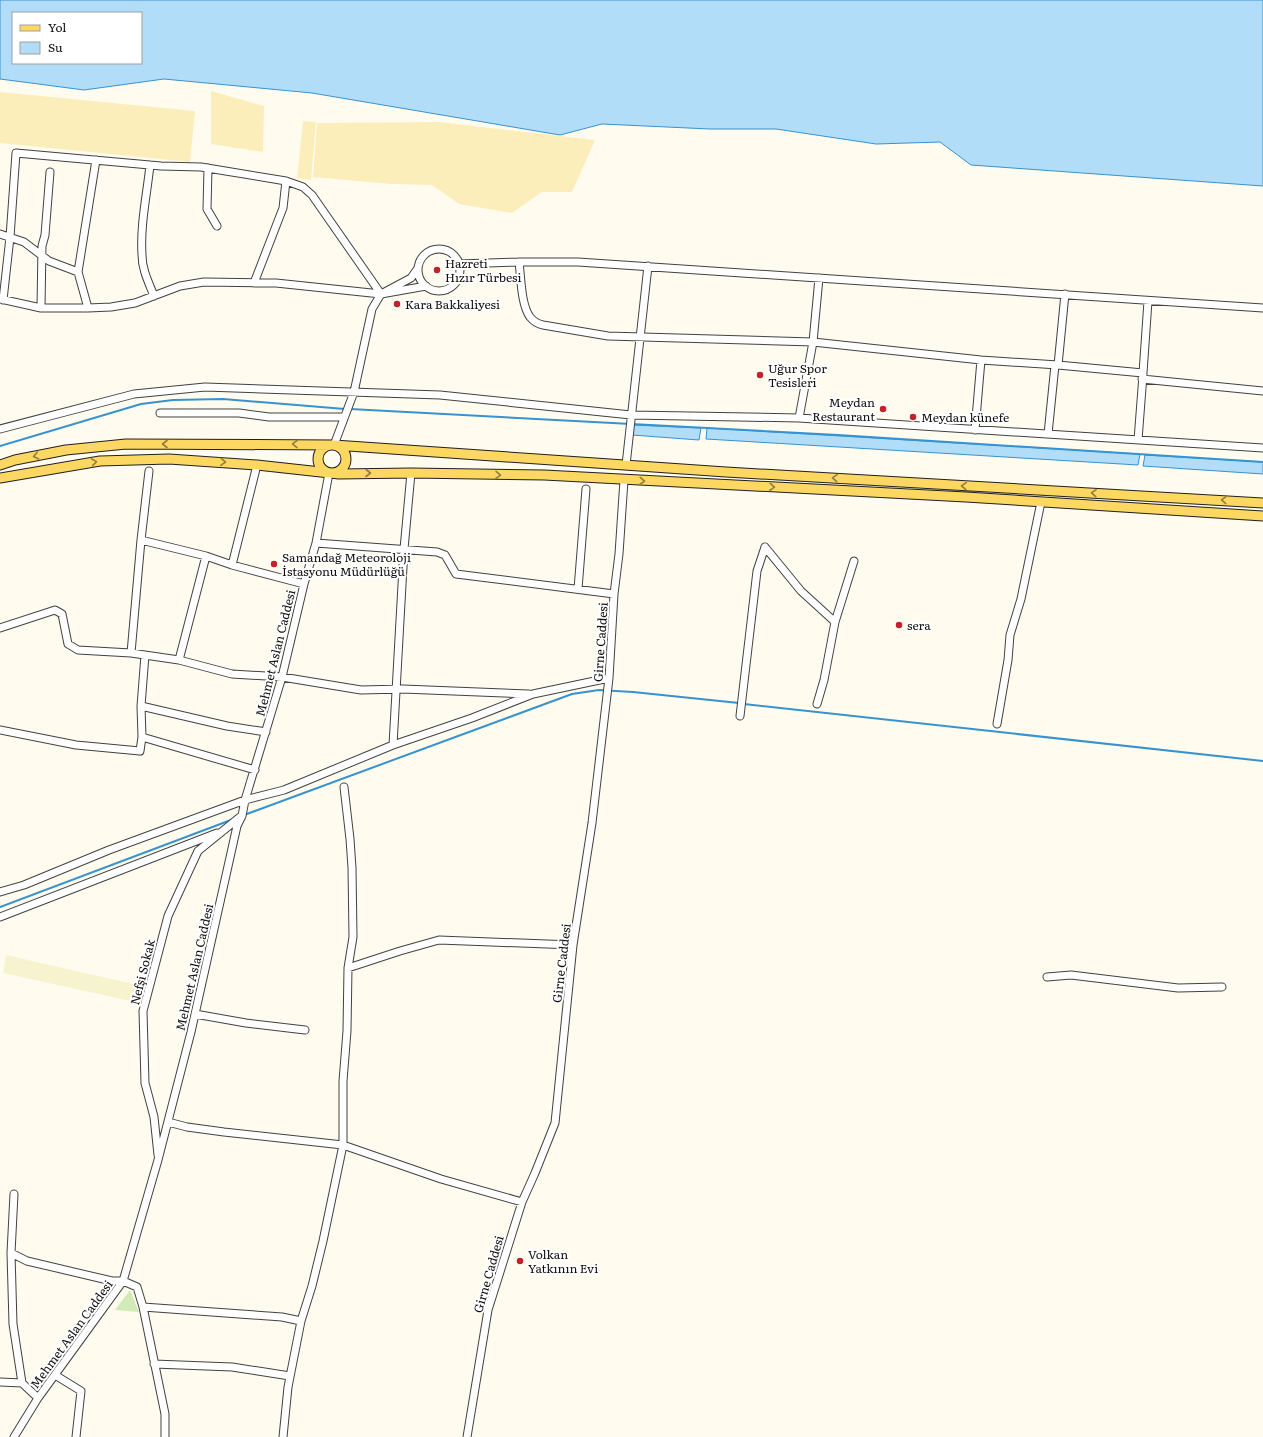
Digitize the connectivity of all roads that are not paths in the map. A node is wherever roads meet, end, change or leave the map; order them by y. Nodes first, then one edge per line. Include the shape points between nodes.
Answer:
1 (96, 160) junction
2 (150, 165) junction
3 (208, 168) junction
4 (50, 172) dead end
5 (286, 181) junction
6 (217, 226) dead end
7 (0, 234) edge
8 (10, 237) junction
9 (43, 255) junction
10 (519, 262) junction
11 (459, 264) junction
12 (648, 266) junction
13 (418, 268) junction
14 (78, 272) junction
15 (819, 278) junction
16 (254, 283) junction
17 (426, 286) junction
18 (381, 294) junction
19 (1065, 294) junction
20 (154, 296) junction
21 (1, 300) edge
22 (1148, 301) junction
23 (41, 308) junction
24 (88, 308) junction
25 (1263, 308) edge
26 (640, 336) junction
27 (813, 342) junction
28 (981, 360) junction
29 (1056, 365) junction
30 (1142, 376) junction
31 (1263, 391) edge
32 (354, 392) junction
33 (160, 412) dead end
34 (632, 416) junction
35 (344, 417) junction
36 (799, 418) junction
37 (0, 429) edge
38 (976, 430) junction
39 (1048, 434) junction
40 (1138, 440) junction
41 (334, 445) junction
42 (1263, 448) edge
43 (0, 465) edge
44 (257, 465) junction
45 (626, 465) junction
46 (149, 471) dead end
47 (329, 473) junction
48 (411, 473) junction
49 (0, 478) edge
50 (624, 480) junction
51 (586, 489) dead end
52 (1041, 502) junction
53 (1263, 503) edge
54 (1263, 516) edge
55 (141, 540) junction
56 (316, 543) junction
57 (404, 549) junction
58 (206, 556) junction
59 (854, 561) dead end
60 (232, 565) junction
61 (304, 584) junction
62 (578, 590) junction
63 (614, 594) junction
64 (835, 622) junction
65 (0, 628) edge
66 (131, 653) junction
67 (145, 655) junction
68 (179, 660) junction
69 (282, 677) junction
70 (610, 678) junction
71 (395, 689) junction
72 (534, 694) junction
73 (817, 704) dead end
74 (141, 706) junction
75 (740, 716) dead end
76 (997, 724) dead end
77 (0, 730) edge
78 (266, 732) junction
79 (142, 737) junction
80 (392, 745) junction
81 (255, 770) junction
82 (344, 787) dead end
83 (245, 800) junction
84 (242, 816) junction
85 (224, 830) junction
86 (0, 892) edge
87 (0, 917) edge
88 (573, 945) junction
89 (348, 968) junction
90 (1047, 977) dead end
91 (1222, 987) dead end
92 (195, 1014) junction
93 (305, 1030) dead end
94 (168, 1122) junction
95 (343, 1145) junction
96 (158, 1160) junction
97 (14, 1194) dead end
98 (522, 1202) junction
99 (11, 1253) junction
100 (122, 1281) junction
101 (143, 1307) junction
102 (301, 1321) junction
103 (154, 1364) junction
104 (55, 1375) junction
105 (290, 1376) junction
106 (0, 1382) edge
107 (22, 1383) junction
108 (38, 1398) junction
109 (14, 1437) edge
110 (76, 1437) edge
111 (165, 1437) edge
112 (283, 1437) edge
113 (467, 1437) edge

1 - 2 street
1 - 8 street via 16,153
1 - 14 street
2 - 3 street
2 - 20 street via 142,232 142,256
3 - 5 street
3 - 6 street via 207,208
4 - 9 street
5 - 16 street via 283,208
5 - 18 street via 303,187 312,195
7 - 8 street
8 - 9 street via 24,242
8 - 21 street
9 - 14 street
9 - 23 street
10 - 11 street
10 - 12 street
10 - 26 street via 524,306 537,323 608,336
11 - 13 street via 451,253 438,249 425,255
11 - 17 street via 459,278 450,288 438,291
12 - 15 street
12 - 26 street
13 - 17 street via 421,281
13 - 18 street via 411,278
14 - 24 street
15 - 19 street
15 - 27 street
16 - 18 street
16 - 20 street via 204,282 180,286
17 - 18 street
18 - 32 street via 372,309
19 - 22 street
19 - 29 street
20 - 24 street via 135,303
21 - 23 street
22 - 25 street
22 - 30 street
23 - 24 street
26 - 27 street
26 - 34 street
27 - 28 street
27 - 36 street
28 - 29 street
28 - 38 street
29 - 30 street
29 - 39 street
30 - 31 street
30 - 40 street
32 - 34 street via 440,395
32 - 35 street
32 - 37 street via 205,387 134,394
33 - 35 street via 239,413 269,417
34 - 36 street
34 - 45 street
35 - 41 street
36 - 38 street
38 - 39 street
39 - 40 street
40 - 42 street
41 -> 43 main road via 126,444 66,450
41 - 45 main road
41 - 47 main road via 322,449 318,457 322,469
41 - 47 main road via 342,449 346,461 338,472
44 - 47 main road
49 -> 44 main road via 100,461 138,459
44 - 60 street
53 -> 45 main road
46 - 55 street
47 -> 48 main road
47 - 56 street, Mehmet Aslan Caddesi
48 -> 50 main road via 544,475
48 - 57 street
50 -> 52 main road
50 - 63 street, Girne Caddesi
51 - 62 street
52 - 54 main road
52 - 76 street via 1021,599 1010,636
55 - 58 street
55 - 66 street
56 - 57 street
56 - 61 street, Mehmet Aslan Caddesi
57 - 62 street via 444,554 456,574
57 - 71 street
58 - 60 street
58 - 68 street
59 - 64 street
60 - 61 street
61 - 69 street, Mehmet Aslan Caddesi
62 - 63 street
63 - 70 street, Girne Caddesi
64 - 73 street
64 - 75 street via 801,591 765,548 757,571
65 - 66 street via 55,610 62,614 68,644 78,650
66 - 67 street
67 - 68 street
67 - 74 street
68 - 69 street via 232,674
69 - 71 street via 361,690
69 - 78 street, Mehmet Aslan Caddesi
70 - 72 street
70 - 88 street, Girne Caddesi via 592,824
71 - 72 street
71 - 80 street
72 - 80 street
74 - 78 street via 227,726
74 - 79 street
77 - 79 street via 76,745 140,751
78 - 81 street, Mehmet Aslan Caddesi
79 - 81 street
80 - 83 street via 284,790
81 - 83 street, Mehmet Aslan Caddesi
82 - 89 street via 352,868 353,937
83 - 84 street, Mehmet Aslan Caddesi
83 - 86 street
84 - 85 street, Nefşi Sokak
84 - 92 street, Mehmet Aslan Caddesi via 237,826
85 - 87 street
85 - 96 street, Nefşi Sokak via 198,851 168,916 143,1011 146,1084 154,1117
88 - 89 street via 439,940
88 - 98 street, Girne Caddesi via 555,1123
89 - 95 street
90 - 91 street via 1071,975 1178,988
92 - 93 street
92 - 94 street, Mehmet Aslan Caddesi
94 - 95 street via 231,1133
94 - 96 street, Mehmet Aslan Caddesi
95 - 98 street via 441,1179
95 - 102 street via 312,1286
96 - 100 street, Mehmet Aslan Caddesi
97 - 99 street
98 - 113 street, Girne Caddesi via 488,1310
99 - 100 street via 27,1261 112,1281
99 - 107 street via 13,1324
100 - 101 street via 137,1287
100 - 104 street, Mehmet Aslan Caddesi
101 - 102 street via 282,1317
101 - 103 street
102 - 105 street
103 - 105 street via 232,1367
103 - 111 street via 165,1414
104 - 108 street, Mehmet Aslan Caddesi
104 - 110 street via 81,1390
105 - 112 street
106 - 107 street
107 - 108 street
108 - 109 street, Mehmet Aslan Caddesi

